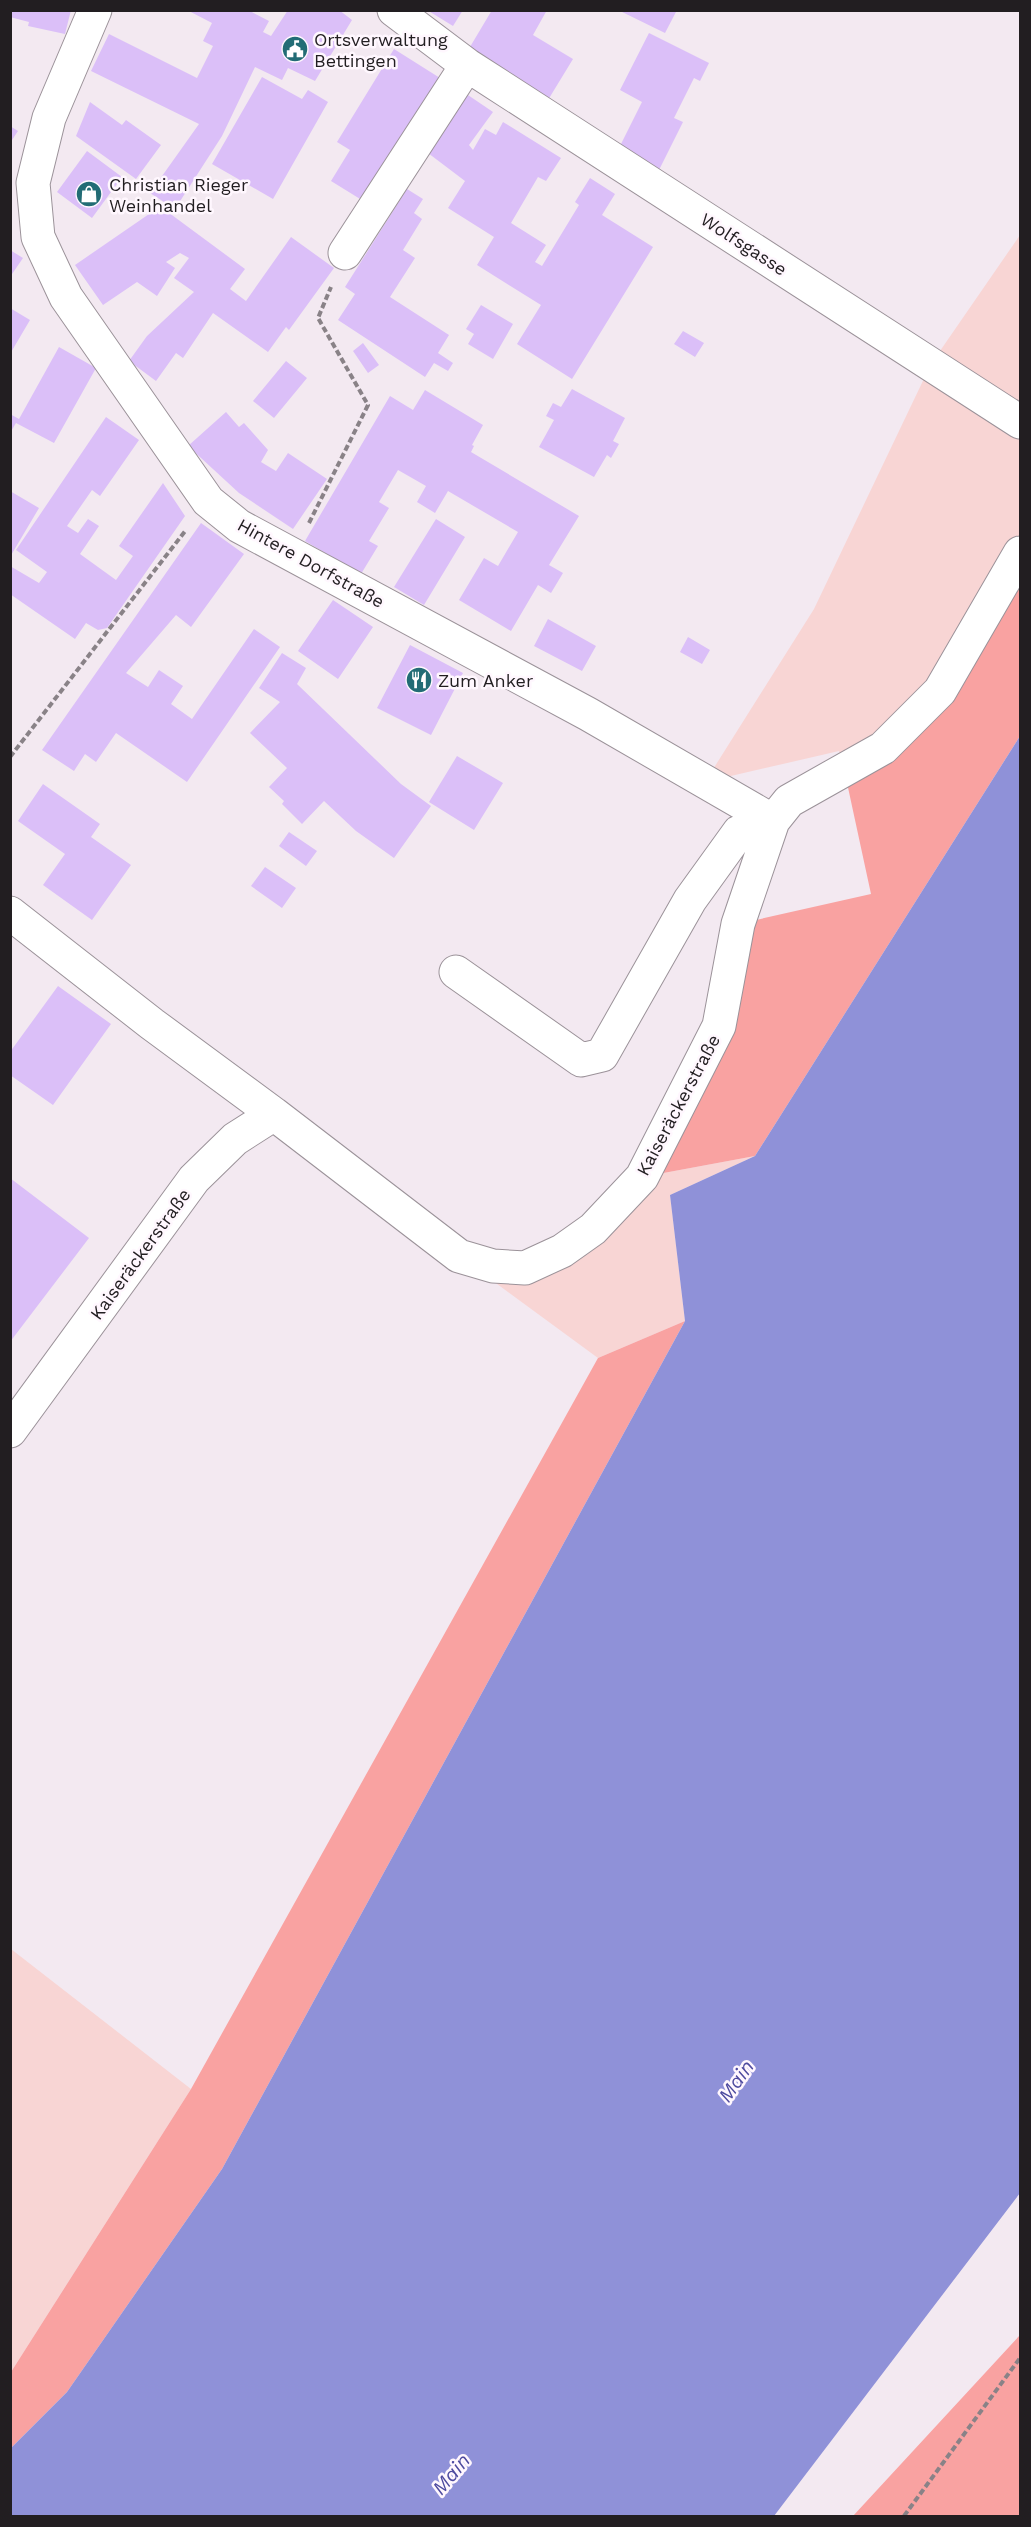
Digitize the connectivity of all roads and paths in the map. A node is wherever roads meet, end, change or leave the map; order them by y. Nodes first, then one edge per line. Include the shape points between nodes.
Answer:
1 (95, 10) edge
2 (394, 10) edge
3 (467, 65) junction
4 (22, 179) edge
5 (345, 253) joint
6 (1020, 422) edge
7 (208, 501) junction
8 (1020, 553) edge
9 (293, 555) junction
10 (10, 757) edge
11 (773, 821) junction
12 (10, 913) edge
13 (456, 972) dead end
14 (274, 1114) junction
15 (18, 1422) edge
16 (1020, 2358) edge
17 (904, 2517) edge

1 - 4 street, Hintere Dorfstraße
2 - 3 street, Wolfsgasse
3 - 5 street
3 - 6 street, Wolfsgasse
4 - 7 street, Hintere Dorfstraße via 38,237 66,297
5 - 9 path via 318,318 368,405
7 - 9 street, Hintere Dorfstraße via 239,526
7 - 10 path
8 - 11 street, Kaiseräckerstraße via 940,692 883,748 789,801
9 - 11 street, Hintere Dorfstraße via 588,714
11 - 13 street via 739,832 690,900 602,1055 580,1060
11 - 14 street, Kaiseräckerstraße via 738,924 719,1026 642,1177 593,1229 562,1251 525,1268 493,1266 459,1256
12 - 14 street, Kaiseräckerstraße
14 - 15 street, Kaiseräckerstraße via 235,1139 194,1179
16 - 17 path

